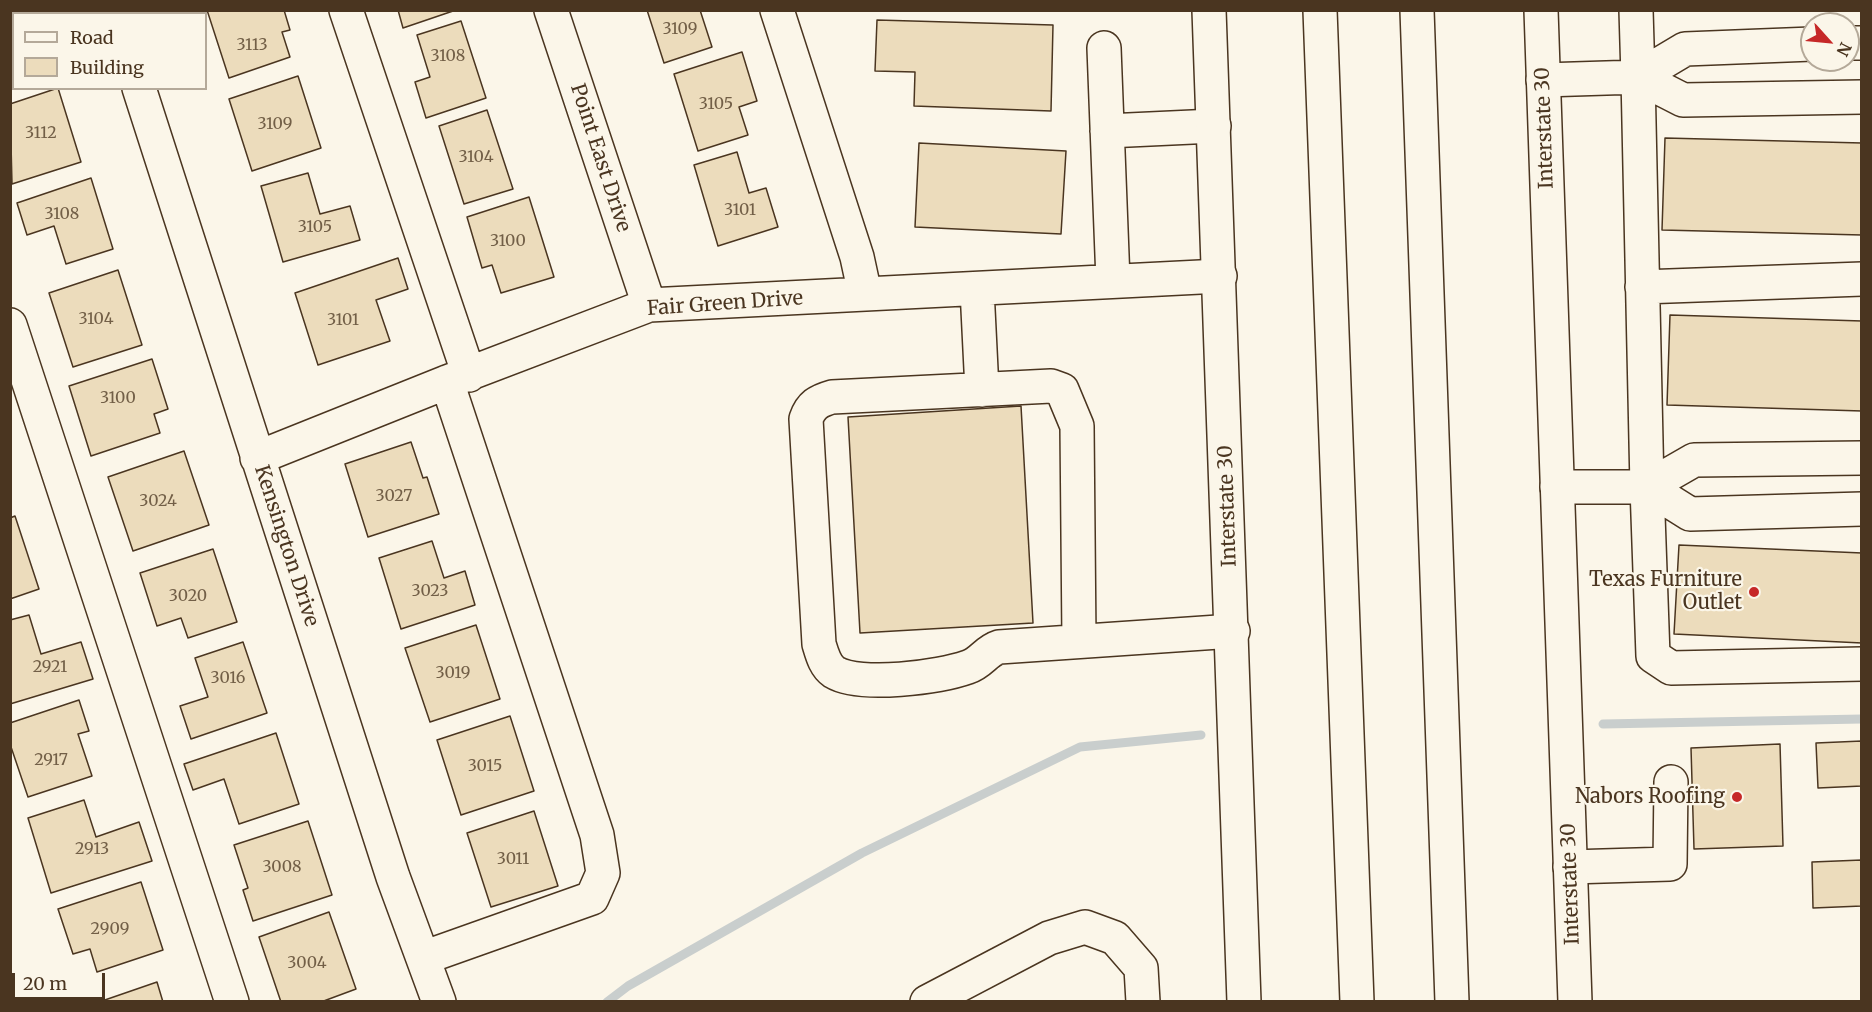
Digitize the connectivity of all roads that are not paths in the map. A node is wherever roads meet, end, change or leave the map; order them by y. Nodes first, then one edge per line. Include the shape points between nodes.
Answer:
1 (346, 10) edge
2 (551, 10) edge
3 (777, 10) edge
4 (1209, 10) edge
5 (1320, 10) edge
6 (1417, 10) edge
7 (1541, 10) edge
8 (1636, 10) edge
9 (1800, 44) edge
10 (1104, 48) dead end
11 (1638, 77) junction
12 (1543, 80) junction
13 (140, 90) edge
14 (1862, 97) edge
15 (1214, 126) junction
16 (1107, 131) junction
17 (1220, 276) junction
18 (1862, 279) edge
19 (1113, 281) junction
20 (1642, 287) junction
21 (977, 289) junction
22 (865, 294) junction
23 (650, 305) junction
24 (10, 325) edge
25 (458, 379) junction
26 (982, 390) junction
27 (257, 458) junction
28 (1862, 458) edge
29 (1557, 487) junction
30 (1647, 488) junction
31 (1862, 509) edge
32 (1233, 631) junction
33 (1078, 641) junction
34 (1862, 664) edge
35 (1671, 782) dead end
36 (1570, 867) junction
37 (423, 958) junction
38 (232, 1002) edge
39 (439, 1002) edge
40 (927, 1002) edge
41 (1143, 1002) edge
42 (1245, 1002) edge
43 (1357, 1002) edge
44 (1452, 1002) edge
45 (1575, 1002) edge

1 - 25 main road
2 - 23 main road, Point East Drive
3 - 22 main road via 857,256
4 - 15 main road, Interstate 30
5 - 43 main road
6 - 44 main road
7 - 12 main road, Interstate 30
8 - 11 main road
9 - 11 main road via 1686,49
10 - 16 main road
11 - 12 main road
11 - 14 main road via 1683,100
11 - 20 main road
12 - 29 main road, Interstate 30
13 - 27 main road, Kensington Drive
15 - 16 main road
15 - 17 main road, Interstate 30
16 - 19 main road
17 - 19 main road, Fair Green Drive
17 - 32 main road, Interstate 30
18 - 20 main road
19 - 21 main road, Fair Green Drive
20 - 30 main road
21 - 22 main road, Fair Green Drive
21 - 26 main road
22 - 23 main road, Fair Green Drive
23 - 25 main road, Fair Green Drive
24 - 38 main road
25 - 27 main road, Fair Green Drive
25 - 37 main road via 597,835 603,873 592,898
26 - 33 main road via 1051,386 1062,390 1068,399 1077,426
26 - 33 main road via 832,397 810,408 806,419 819,644 824,661 834,672 854,679 888,680 970,667 989,650 999,647
27 - 37 main road, Kensington Drive
28 - 30 main road via 1694,460
29 - 30 main road
29 - 36 main road, Interstate 30
30 - 31 main road via 1690,514
30 - 34 main road via 1653,656 1671,668
32 - 33 main road
32 - 42 main road, Interstate 30
35 - 36 main road via 1670,864
36 - 45 main road, Interstate 30
37 - 39 main road, Kensington Drive
40 - 41 main road via 1049,938 1085,927 1115,938 1141,968

